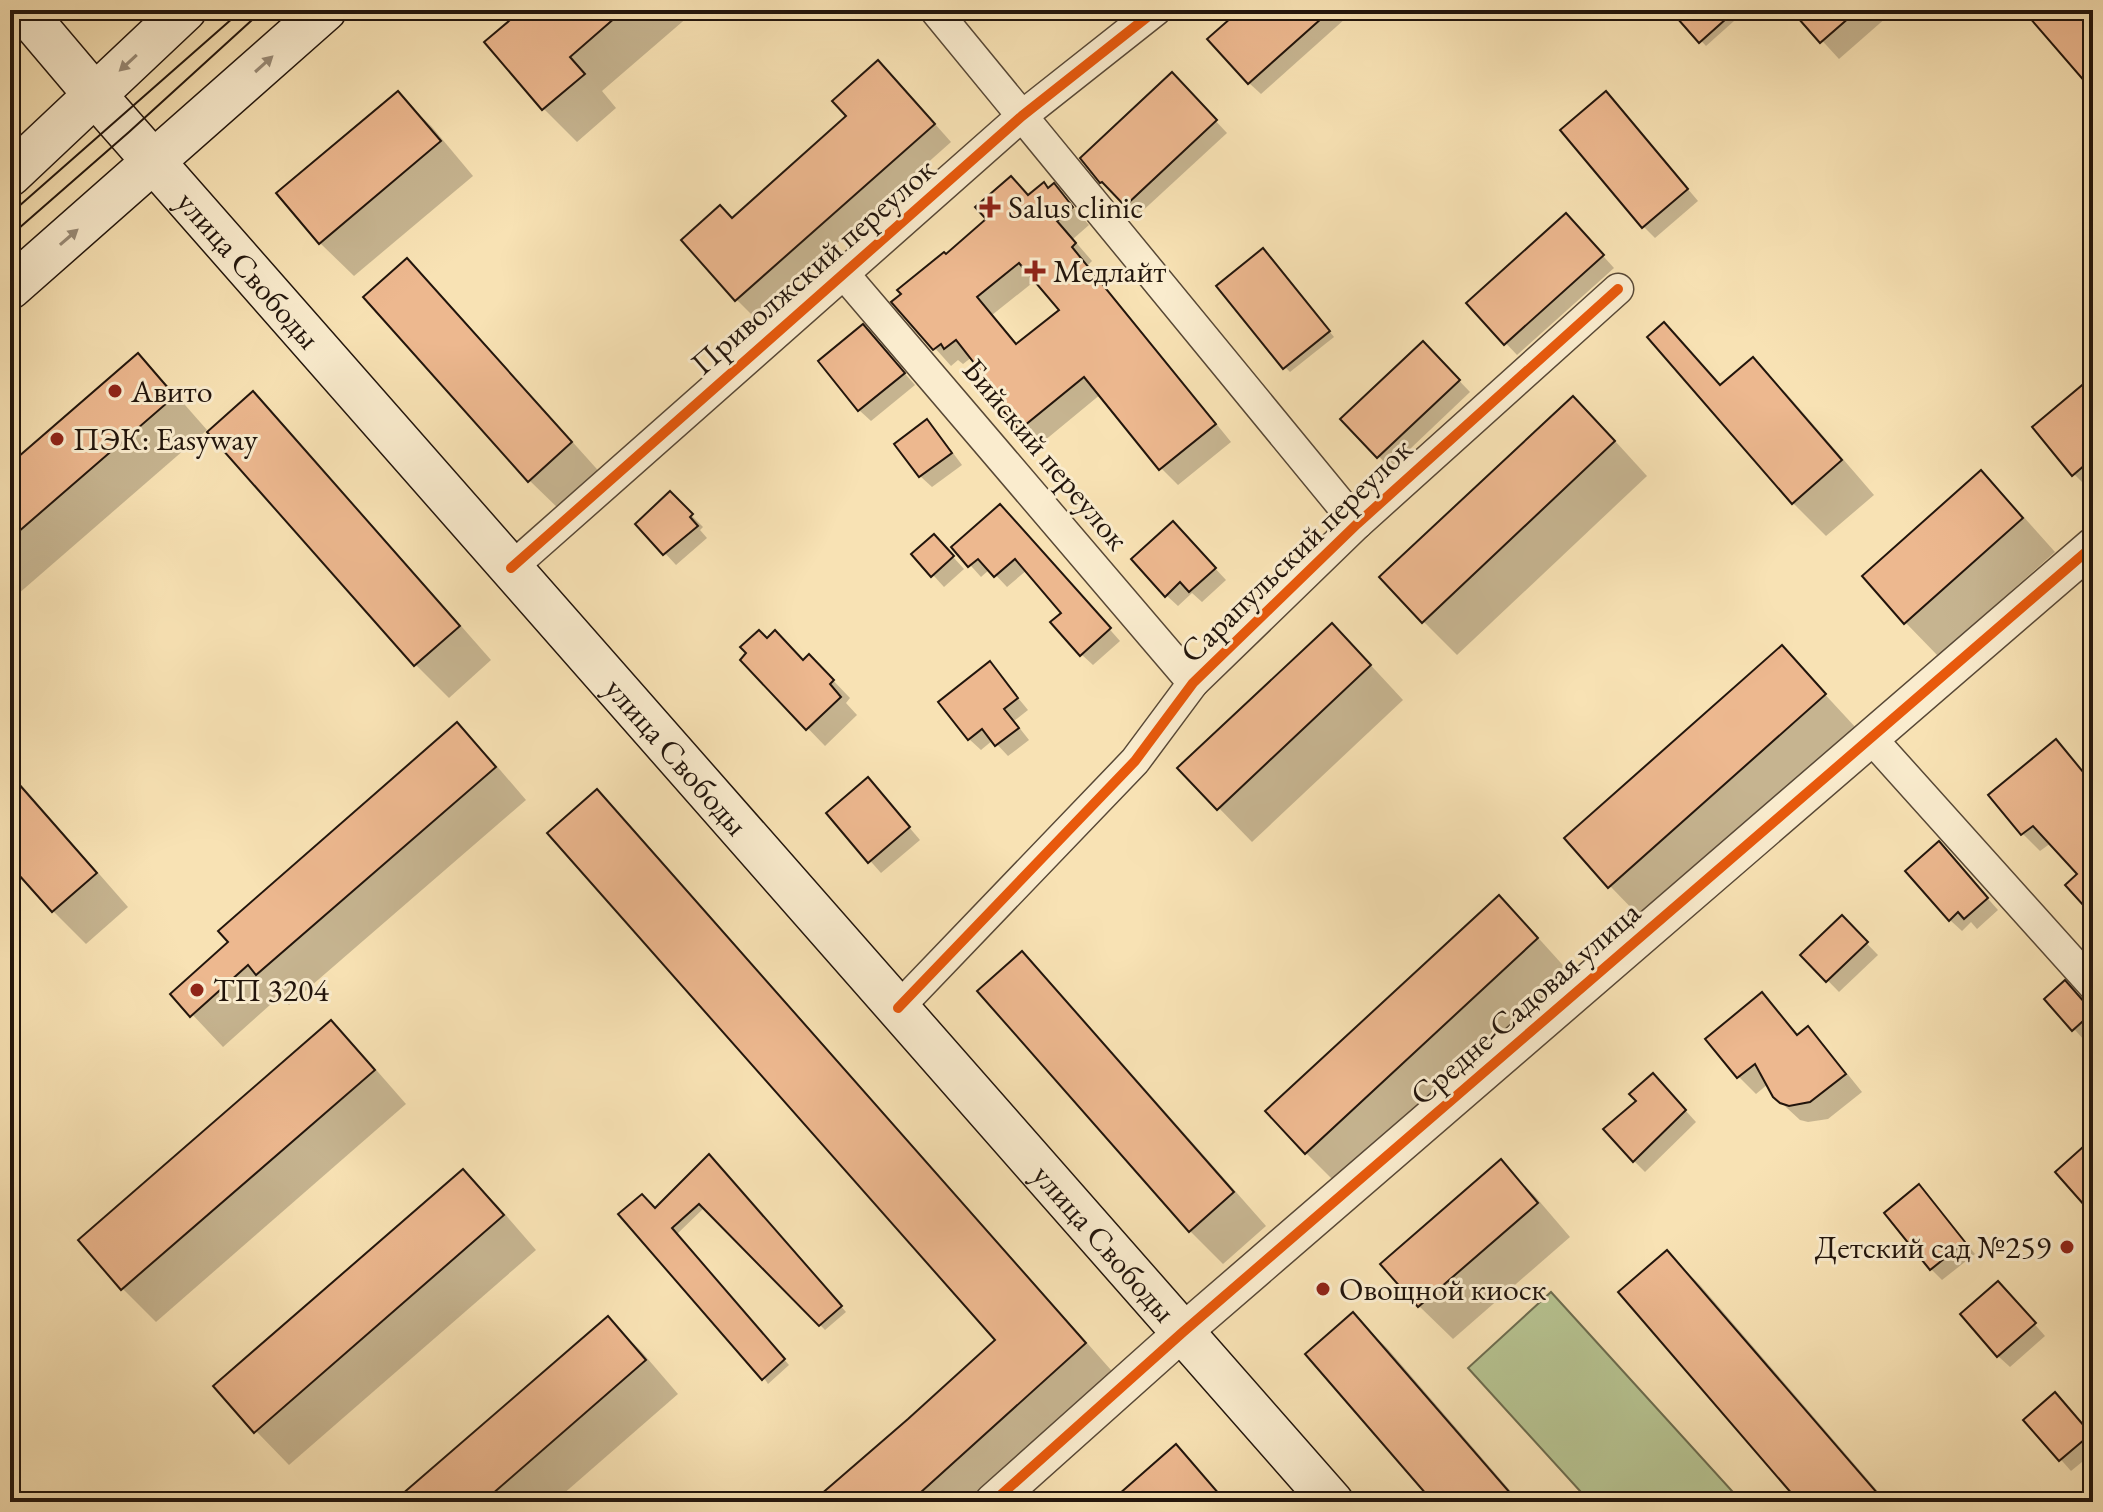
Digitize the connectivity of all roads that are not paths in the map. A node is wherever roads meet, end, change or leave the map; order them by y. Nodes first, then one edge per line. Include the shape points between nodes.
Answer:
1 (23, 10) edge
2 (185, 10) edge
3 (325, 10) edge
4 (935, 10) edge
5 (1156, 10) edge
6 (95, 95) junction
7 (1022, 116) junction
8 (155, 162) junction
9 (10, 175) edge
10 (843, 273) junction
11 (10, 288) edge
12 (1618, 289) dead end
13 (1357, 524) junction
14 (2093, 546) edge
15 (511, 568) junction
16 (1193, 683) junction
17 (1871, 738) junction
18 (2093, 985) edge
19 (898, 1008) junction
20 (1183, 1332) junction
21 (993, 1502) edge
22 (1332, 1502) edge

1 - 6 main road, улица Свободы
2 -> 6 main road
8 -> 3 main road
4 - 7 street
5 - 7 street, Приволжский переулок
6 - 8 main road, улица Свободы
6 - 9 main road
7 - 10 street, Приволжский переулок
7 - 13 street
11 -> 8 main road
8 - 15 main road, улица Свободы
10 - 15 street, Приволжский переулок
10 - 16 street, Бийский переулок
12 - 13 street, Сарапульский переулок
13 - 16 street, Сарапульский переулок
14 - 17 street, Средне-Садовая улица
15 - 19 main road, улица Свободы
16 - 19 street, Сарапульский переулок via 1135,761
17 - 18 street
17 - 20 street, Средне-Садовая улица
19 - 20 main road, улица Свободы
20 - 21 street, Средне-Садовая улица
20 - 22 main road, улица Свободы

